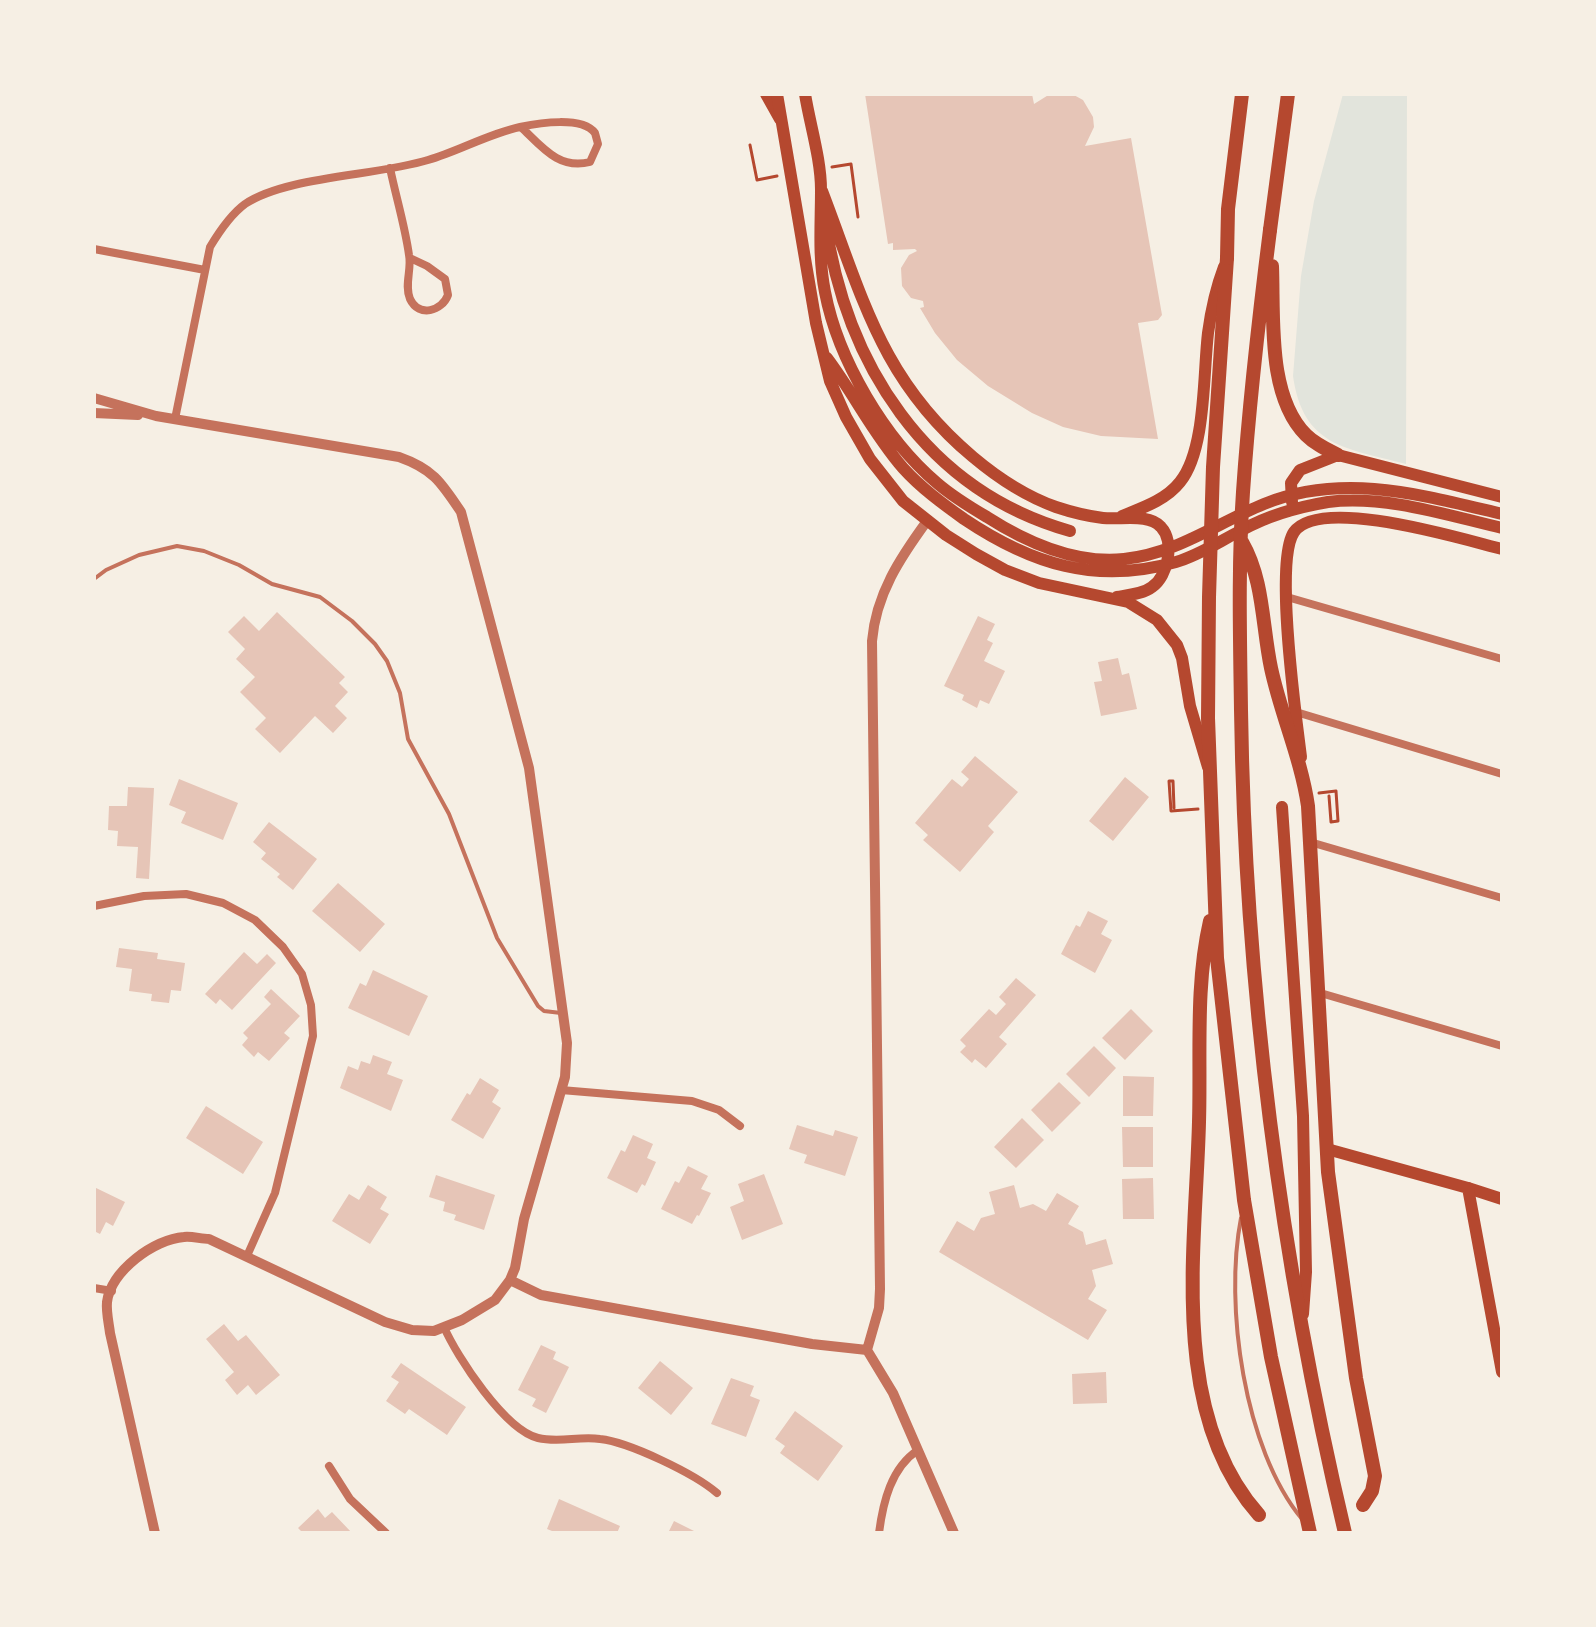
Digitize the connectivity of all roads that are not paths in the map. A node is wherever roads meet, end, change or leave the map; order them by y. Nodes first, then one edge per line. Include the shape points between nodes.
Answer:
1 (766, 94) edge
2 (777, 94) edge
3 (805, 94) edge
4 (1242, 94) edge
5 (1288, 94) edge
6 (780, 121) junction
7 (521, 127) junction
8 (390, 168) junction
9 (821, 188) junction
10 (1270, 230) junction
11 (94, 249) edge
12 (410, 258) junction
13 (1227, 258) junction
14 (205, 270) junction
15 (823, 353) junction
16 (94, 398) edge
17 (94, 413) edge
18 (156, 416) junction
19 (175, 419) junction
20 (1338, 455) junction
21 (1502, 497) edge
22 (1502, 514) edge
23 (1115, 519) junction
24 (927, 521) junction
25 (1309, 521) junction
26 (1502, 528) edge
27 (1070, 531) dead end
28 (1242, 541) junction
29 (1502, 549) edge
30 (94, 579) edge
31 (1287, 597) junction
32 (1110, 599) junction
33 (1502, 659) edge
34 (1296, 712) junction
35 (1303, 772) junction
36 (1210, 774) junction
37 (1502, 774) edge
38 (1282, 807) dead end
39 (1310, 842) junction
40 (1216, 897) junction
41 (1502, 898) edge
42 (94, 906) edge
43 (1317, 992) junction
44 (563, 1013) junction
45 (1502, 1046) edge
46 (561, 1090) junction
47 (740, 1126) dead end
48 (1327, 1149) junction
49 (1468, 1188) junction
50 (1502, 1199) edge
51 (1244, 1200) junction
52 (247, 1256) junction
53 (510, 1280) junction
54 (94, 1288) edge
55 (112, 1291) junction
56 (444, 1327) junction
57 (1302, 1329) junction
58 (867, 1350) junction
59 (1502, 1372) edge
60 (918, 1450) junction
61 (329, 1466) dead end
62 (717, 1493) dead end
63 (1363, 1505) dead end
64 (1259, 1515) dead end
65 (1309, 1530) edge
66 (155, 1533) edge
67 (386, 1533) edge
68 (879, 1533) edge
69 (954, 1533) edge
70 (1345, 1533) edge

1 - 6 main road
2 - 6 main road
3 - 9 main road
4 - 13 highway
5 - 10 highway
6 - 15 main road
7 - 7 street via 586,125 597,139 595,155 582,164 563,162
7 - 8 street
8 - 12 street
8 - 14 street via 277,189 244,205 210,247
9 - 22 main road via 819,245 825,293 847,358 875,410 937,484 1011,532 1078,555 1123,559 1182,545 1294,494 1356,487
9 - 23 main road via 879,339 909,391 938,426 986,468 1032,498 1072,513
9 - 27 main road via 831,258 861,344 895,407 939,460 965,480 1023,514
10 - 20 highway via 1275,354 1284,396 1304,433
10 - 28 highway via 1251,386
11 - 14 street
12 - 12 street via 445,279 448,295 442,306 429,311 413,304
13 - 23 main road via 1208,329 1199,440 1191,463 1164,497
13 - 36 highway via 1208,612
14 - 19 street
15 - 24 main road via 830,381 870,459 903,501
15 - 26 main road via 904,470 981,530 1038,560 1064,567 1142,570 1190,557 1261,520 1330,502 1412,508
16 - 18 street
17 - 18 street
18 - 19 street
19 - 44 street via 399,457 422,465 461,512 529,768
20 - 21 main road
20 - 25 main road via 1300,470 1291,483 1291,501
23 - 32 main road via 1150,519 1165,531 1169,546 1163,575 1151,588
24 - 32 main road via 1005,570
24 - 58 street via 895,566 872,641 880,1289
25 - 29 main road via 1396,522
25 - 31 main road via 1295,530 1287,550
28 - 35 highway via 1256,574 1271,669
28 - 57 highway via 1244,828 1257,1017
30 - 44 lane via 139,555 177,546 204,551 272,584 320,597 352,621 387,661 400,693 408,739 449,814 507,957 538,1006
31 - 33 street
31 - 34 main road
32 - 36 main road via 1142,609 1177,645
34 - 35 main road
34 - 37 street
35 - 39 highway
36 - 40 highway
38 - 57 main road via 1303,1116
39 - 41 street
39 - 43 highway
40 - 51 highway via 1220,1001
40 - 64 highway via 1202,999 1193,1325 1203,1399 1220,1453 1240,1494
42 - 52 street via 186,894 223,903 255,920 302,974 313,1036 275,1193
43 - 45 street
43 - 48 highway
44 - 46 street via 567,1043
46 - 47 street via 692,1101 719,1110
46 - 53 street
48 - 49 main road
48 - 63 highway via 1356,1378 1375,1476
49 - 50 main road
49 - 59 main road
51 - 65 highway
51 - 65 lane via 1235,1246 1239,1352 1274,1477
52 - 55 street via 209,1239 159,1243 141,1253
52 - 56 street via 385,1322 412,1330
53 - 56 street via 495,1300
53 - 58 street via 541,1295
54 - 55 street
55 - 66 street via 107,1301 110,1333
56 - 62 street via 468,1371 496,1405 535,1438 614,1442 685,1472
57 - 70 highway
58 - 60 street
60 - 68 street via 892,1480
60 - 69 street
61 - 67 street via 350,1499

